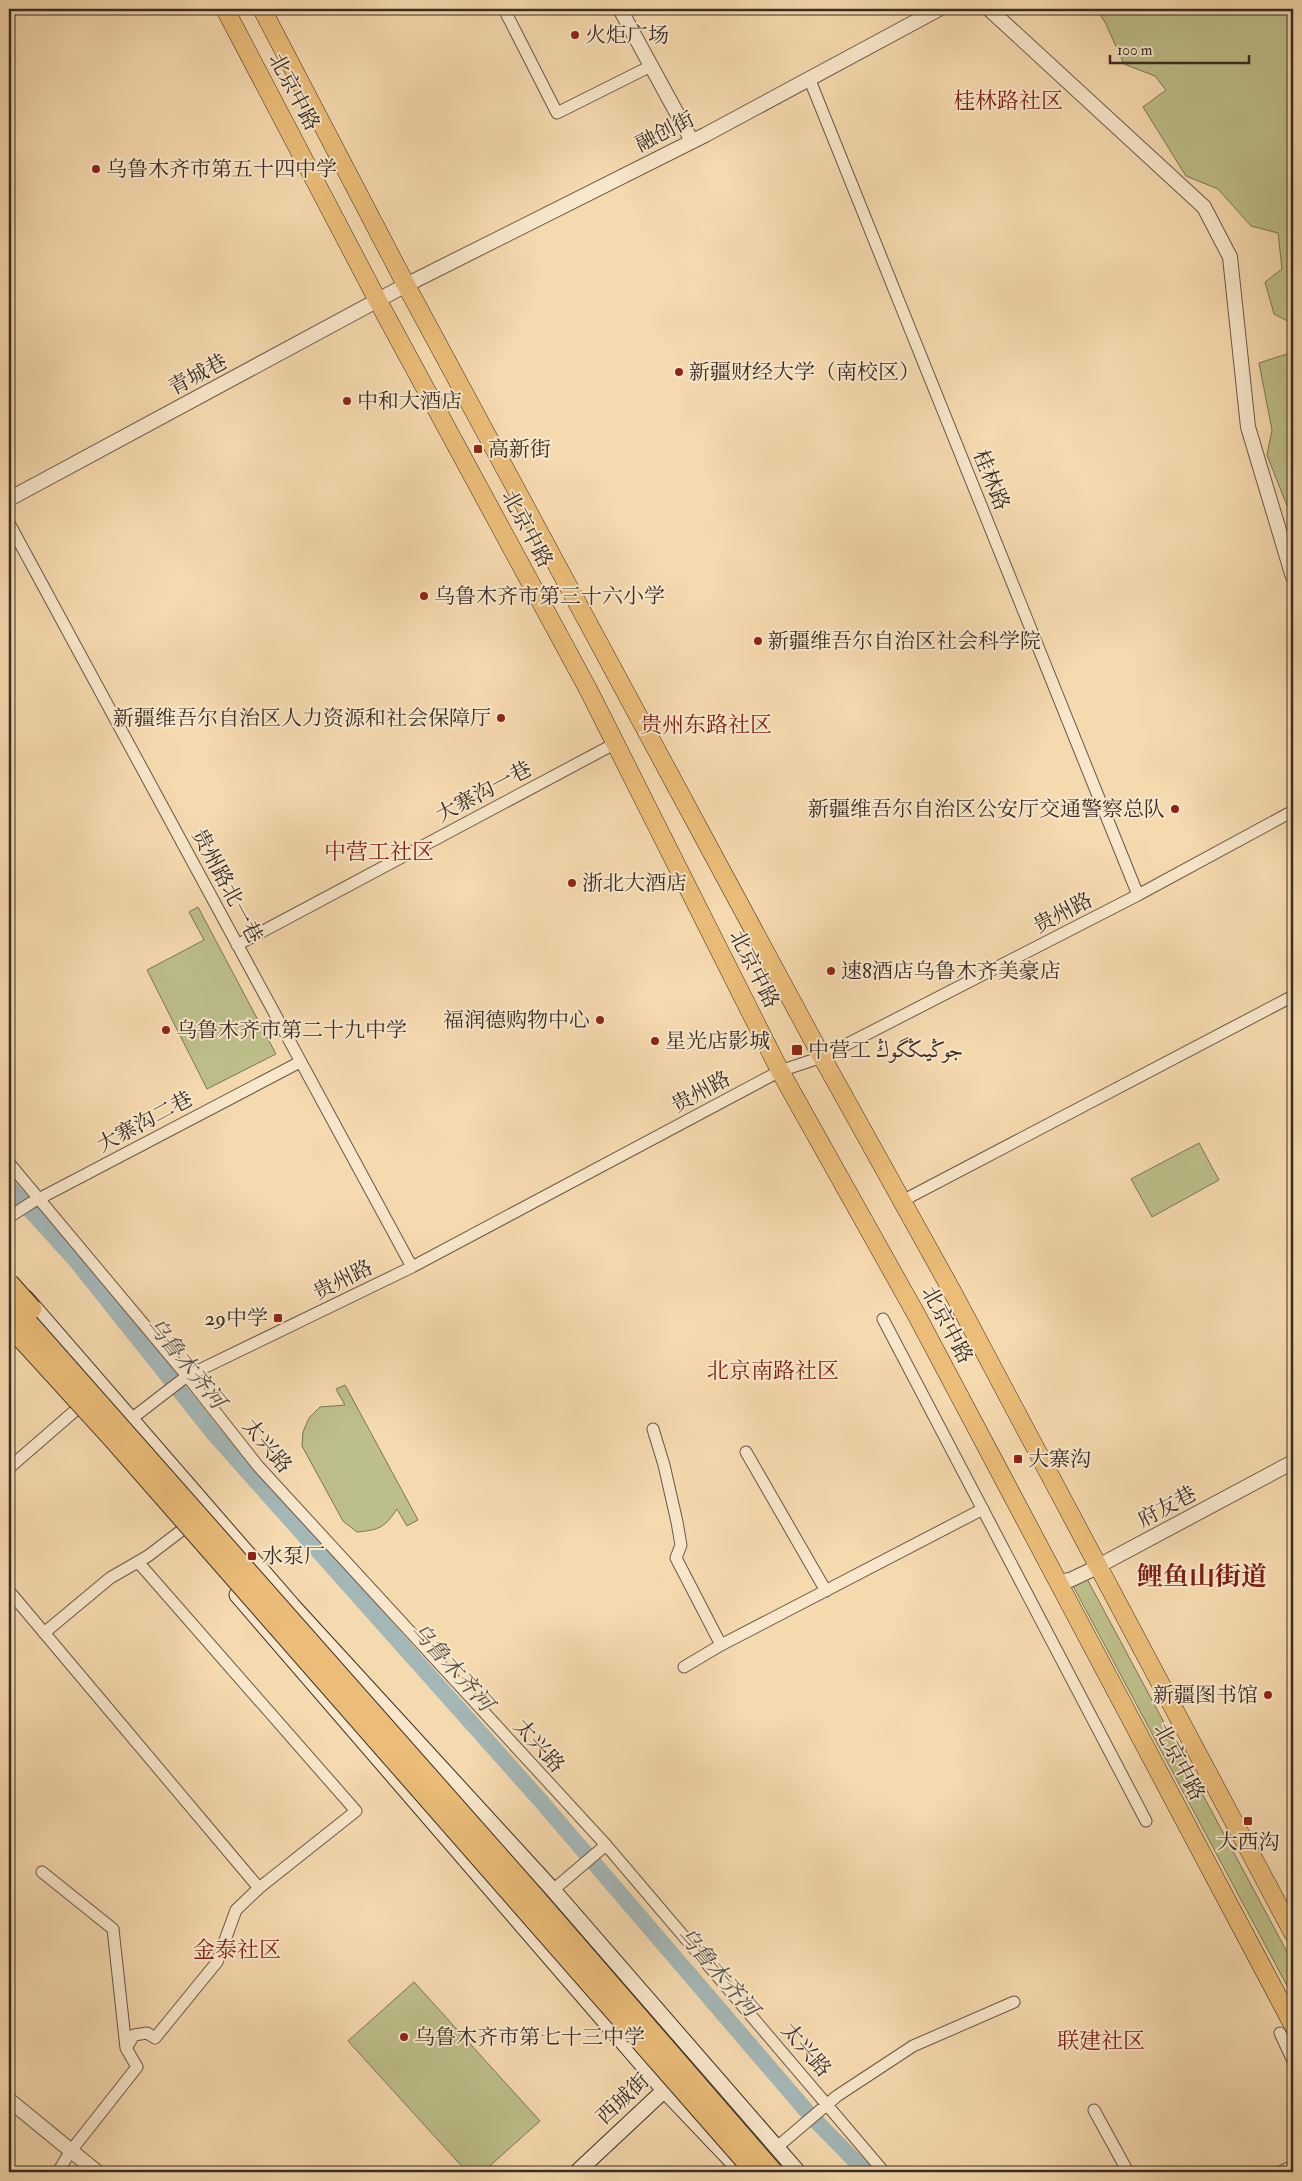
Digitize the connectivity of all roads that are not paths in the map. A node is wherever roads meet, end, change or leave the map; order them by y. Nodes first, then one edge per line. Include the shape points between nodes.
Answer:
1 (225, 9) edge
2 (262, 9) edge
3 (504, 9) edge
4 (620, 9) edge
5 (939, 9) edge
6 (989, 9) edge
7 (652, 66) junction
8 (809, 78) junction
9 (692, 141) junction
10 (406, 285) junction
11 (378, 301) junction
12 (9, 498) edge
13 (9, 523) edge
14 (1293, 576) edge
15 (616, 743) junction
16 (1292, 814) edge
17 (1138, 895) junction
18 (238, 945) junction
19 (1293, 996) edge
20 (822, 1057) junction
21 (300, 1062) junction
22 (780, 1071) junction
23 (9, 1163) edge
24 (35, 1201) junction
25 (902, 1201) junction
26 (9, 1217) edge
27 (412, 1267) junction
28 (9, 1278) edge
29 (9, 1283) edge
30 (9, 1301) edge
31 (883, 1319) dead end
32 (9, 1325) edge
33 (9, 1334) edge
34 (185, 1377) junction
35 (99, 1391) junction
36 (78, 1409) junction
37 (132, 1418) junction
38 (653, 1429) dead end
39 (105, 1441) junction
40 (746, 1452) dead end
41 (1293, 1454) edge
42 (1293, 1462) edge
43 (9, 1468) edge
44 (983, 1508) junction
45 (182, 1530) junction
46 (138, 1562) junction
47 (1097, 1562) junction
48 (1058, 1582) junction
49 (9, 1591) edge
50 (826, 1591) junction
51 (44, 1633) junction
52 (721, 1645) junction
53 (684, 1667) dead end
54 (1146, 1821) dead end
55 (604, 1847) junction
56 (42, 1872) dead end
57 (259, 1888) junction
58 (552, 1890) junction
59 (1293, 1933) edge
60 (1014, 2002) dead end
61 (1286, 2029) edge
62 (126, 2048) junction
63 (700, 2060) junction
64 (1293, 2061) edge
65 (664, 2090) junction
66 (9, 2100) edge
67 (828, 2105) junction
68 (1094, 2110) dead end
69 (776, 2148) junction
70 (70, 2152) junction
71 (1293, 2166) edge
72 (58, 2172) edge
73 (97, 2172) edge
74 (577, 2172) edge
75 (742, 2172) edge
76 (755, 2172) edge
77 (773, 2172) edge
78 (798, 2172) edge
79 (884, 2172) edge
80 (1128, 2172) edge
81 (1280, 2172) edge

1 - 11 main road, 北京中路
2 - 10 main road, 北京中路
3 - 7 street via 557,113
4 - 7 street
5 - 8 street, 融创街
6 - 14 street via 1204,207 1230,257 1248,427
7 - 9 street
8 - 9 street, 融创街
8 - 17 street, 桂林路
9 - 10 street, 融创街
10 - 11 street, 青城巷
10 - 20 main road, 北京中路
11 - 12 street, 青城巷
11 - 15 main road, 北京中路
13 - 18 street, 贵州路北一巷
15 - 18 street, 大寨沟一巷
15 - 22 main road, 北京中路
16 - 17 street, 贵州路
17 - 20 street, 贵州路
18 - 21 street, 贵州路北一巷
19 - 25 street
20 - 22 street, 贵州路
20 - 25 main road, 北京中路
21 - 24 street, 大寨沟二巷
21 - 27 street, 贵州路北一巷
22 - 27 street, 贵州路
22 - 48 main road, 北京中路 via 916,1314
23 - 24 street, 太兴路
24 - 26 street, 大寨沟二巷
24 - 34 street, 太兴路
25 - 47 main road, 北京中路
27 - 34 street, 贵州路
28 - 35 main road
29 - 35 highway, bridge
30 - 35 highway, bridge
31 - 44 street
32 - 76 highway, bridge
33 - 36 main road
34 - 37 street, 贵州路
34 - 55 street, 太兴路 via 258,1466
35 - 36 street
35 - 37 main road
35 - 77 highway, bridge
36 - 39 main road
36 - 43 street
37 - 39 street, 贵州路
37 - 58 main road via 293,1606
38 - 52 street via 677,1522 681,1545 676,1558
39 - 45 main road
40 - 50 street
41 - 47 street, 府友巷
42 - 47 street, 府友巷
44 - 50 street
44 - 54 street
45 - 46 street
45 - 65 main road
46 - 51 street via 110,1578
46 - 57 street via 356,1811
47 - 48 street, 府友巷 via 1070,1580
47 - 59 main road, 北京中路
48 - 61 main road, 北京中路
49 - 51 street
50 - 52 street
51 - 57 street
52 - 53 street
55 - 58 street
55 - 67 street, 太兴路
56 - 62 street via 113,1929
57 - 62 street via 236,1910 216,1962 155,2038 147,2033 134,2035
58 - 63 main road
60 - 67 street via 913,2046
61 - 64 street
62 - 70 street via 137,2067
63 - 65 main road, 西珹街
63 - 69 main road
65 - 74 main road, 西珹街
65 - 75 main road
66 - 70 street
67 - 69 street
67 - 79 street, 太兴路
68 - 80 street
69 - 78 main road
70 - 72 street
70 - 73 street
71 - 81 street

